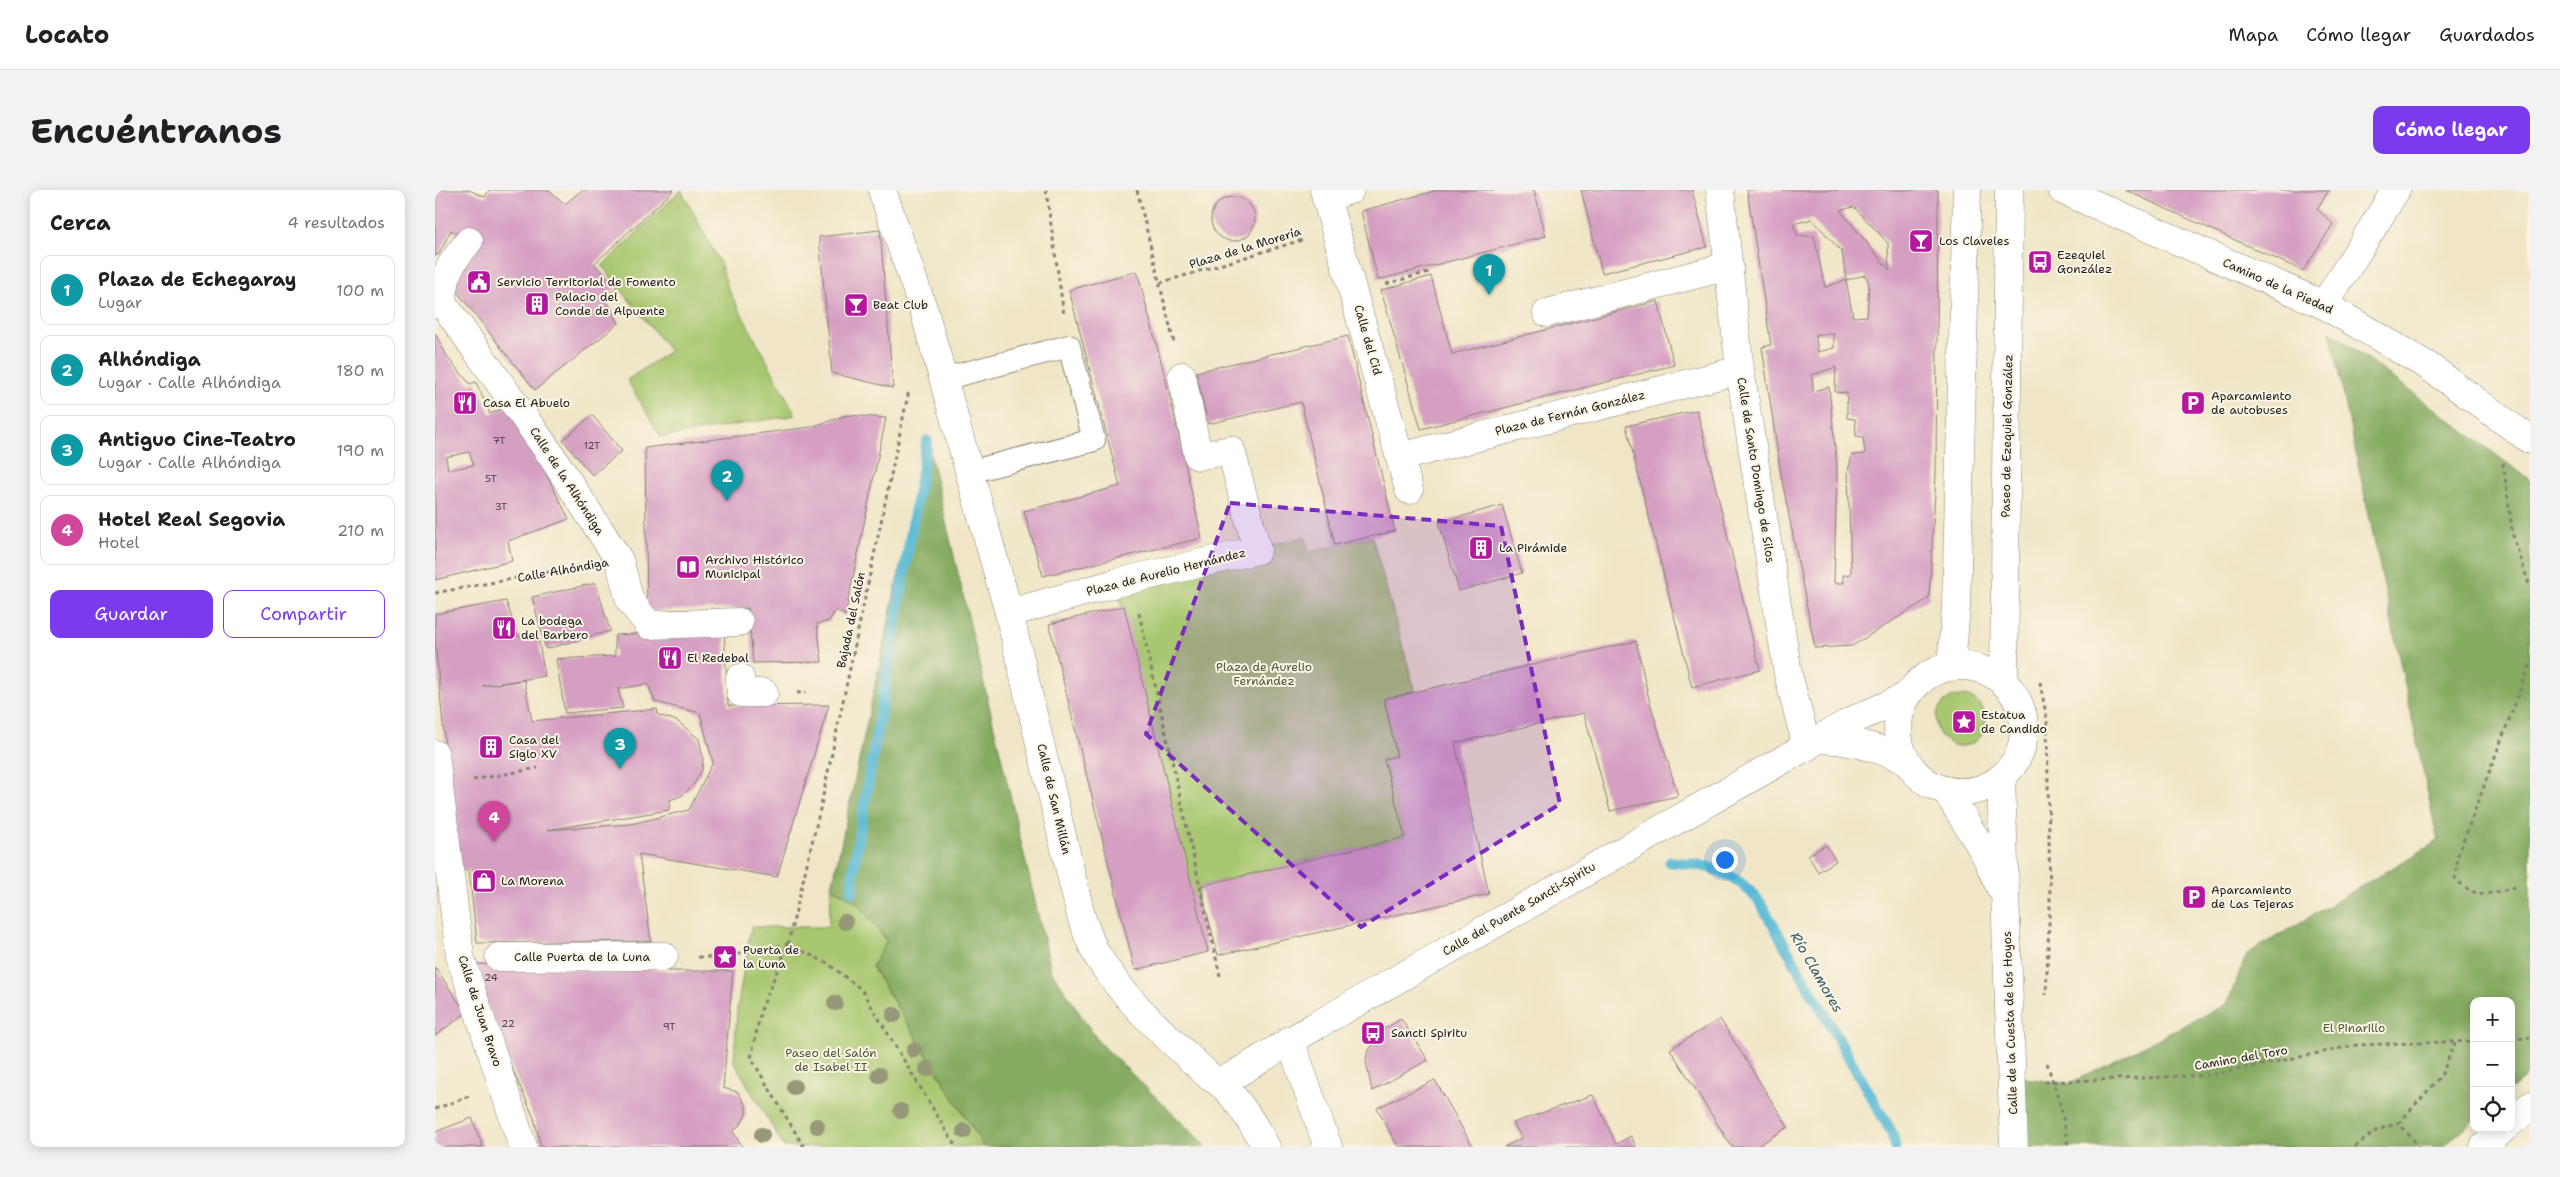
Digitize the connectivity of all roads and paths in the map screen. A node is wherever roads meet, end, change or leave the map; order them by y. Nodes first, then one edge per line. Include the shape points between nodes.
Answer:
1 (882, 190) edge
2 (1046, 190) edge
3 (1137, 190) edge
4 (1719, 190) edge
5 (1967, 190) edge
6 (2061, 190) edge
7 (2396, 190) edge
8 (1334, 192) edge
9 (2008, 192) edge
10 (1336, 230) junction
11 (469, 241) dead end
12 (1729, 266) junction
13 (1429, 272) dead end
14 (1160, 284) junction
15 (1379, 286) dead end
16 (439, 303) edge
17 (2324, 305) junction
18 (1547, 313) dead end
19 (1069, 346) junction
20 (1740, 370) junction
21 (1182, 376) joint
22 (943, 379) junction
23 (911, 381) dead end
24 (2496, 415) junction
25 (2530, 440) edge
26 (1400, 457) junction
27 (969, 472) junction
28 (1409, 490) dead end
29 (619, 560) junction
30 (1133, 579) junction
31 (2530, 586) edge
32 (435, 593) edge
33 (1009, 613) junction
34 (739, 622) dead end
35 (2530, 664) edge
36 (1951, 666) junction
37 (2039, 672) dead end
38 (740, 678) dead end
39 (2004, 682) junction
40 (764, 693) dead end
41 (1905, 697) junction
42 (1814, 743) junction
43 (435, 754) edge
44 (1905, 760) junction
45 (538, 768) dead end
46 (2001, 778) junction
47 (438, 786) junction
48 (1946, 790) junction
49 (2515, 888) dead end
50 (2005, 900) junction
51 (435, 913) edge
52 (788, 944) junction
53 (664, 956) dead end
54 (466, 957) junction
55 (725, 957) dead end
56 (499, 958) dead end
57 (1220, 976) dead end
58 (2046, 997) dead end
59 (2530, 1038) edge
60 (2515, 1039) edge
61 (1290, 1040) junction
62 (2470, 1042) edge
63 (2455, 1043) junction
64 (2046, 1055) dead end
65 (2011, 1076) junction
66 (1218, 1081) junction
67 (2052, 1083) junction
68 (447, 1105) dead end
69 (2530, 1106) edge
70 (435, 1109) edge
71 (2515, 1119) edge
72 (2399, 1123) junction
73 (2500, 1132) edge
74 (523, 1147) edge
75 (804, 1147) edge
76 (956, 1147) edge
77 (1266, 1147) edge
78 (1328, 1147) edge
79 (2014, 1147) edge
80 (2068, 1147) edge
81 (2355, 1147) edge
82 (2419, 1147) edge
83 (2484, 1147) edge

1 - 22 street, Calle de San Millán via 925,314
2 - 19 path
3 - 14 path
4 - 12 street, Calle de Santo Domingo de Silos
5 - 36 street via 1956,607
6 - 17 street, Camino de la Piedad
7 - 17 street
8 - 10 street, Calle del Cid
9 - 39 street, Paseo de Ezequiel González
10 - 14 path, Plaza de la Morería
10 - 26 street, Calle del Cid
11 - 16 street via 444,278
12 - 18 street
12 - 20 street, Calle de Santo Domingo de Silos
13 - 15 path
14 - 21 path
16 - 29 street, Calle de la Alhóndiga via 515,402
17 - 24 street, Camino de la Piedad via 2428,366
19 - 22 lane
19 - 27 lane via 1094,440
20 - 26 street, Plaza de Fernán González
20 - 42 street, Calle de Santo Domingo de Silos via 1788,674
21 - 30 street, Plaza de Aurelio Hernández via 1198,456 1231,450 1257,550
22 - 27 street, Calle de San Millán
23 - 52 path, Bajada del Salón
24 - 25 street, Camino de la Piedad
24 - 31 path via 2513,536
26 - 28 street, Calle del Cid
27 - 33 street, Calle de San Millán
29 - 32 path, Calle Alhóndiga
29 - 34 street, Calle Alhóndiga via 631,601 649,625
30 - 33 street, Plaza de Aurelio Hernández
30 - 57 path via 1145,647
33 - 66 street, Calle de San Millán via 1081,916 1096,953 1131,1000 1210,1077
35 - 49 path via 2458,855 2455,878 2467,890 2484,895
36 - 39 street via 1965,665 1985,670
36 - 41 street via 1928,674
37 - 58 path via 2047,730 2050,900
38 - 40 street via 741,693
39 - 46 street via 2017,700 2024,728 2016,760
41 - 42 street, Calle del Puente Sancti-Spiritu via 1851,721
41 - 44 street via 1897,728
42 - 44 street via 1847,740 1876,747
42 - 61 street, Calle del Puente Sancti-Spiritu
43 - 47 street, Calle de Juan Bravo
44 - 48 street via 1923,780
45 - 47 path
46 - 48 street via 1975,790
46 - 50 street, Calle de la Cuesta de los Hoyos
47 - 54 street, Calle de Juan Bravo
48 - 50 street, Calle de la Cuesta de los Hoyos via 1985,854
50 - 65 street, Calle de la Cuesta de los Hoyos
51 - 54 street
52 - 55 path
52 - 75 path via 761,1010 751,1058
52 - 76 path via 827,963 861,990
53 - 56 street, Calle Puerta de la Luna
54 - 74 street, Calle de Juan Bravo
59 - 60 path
61 - 66 street, Calle del Puente Sancti-Spiritu via 1231,1077
61 - 78 street
62 - 63 path, Camino del Toro
63 - 67 path, Camino del Toro via 2357,1045 2212,1075
63 - 72 path via 2441,1076
64 - 67 path
65 - 67 path, Camino del Toro
65 - 79 street, Calle de la Cuesta de los Hoyos
66 - 77 street, Calle de San Millán
67 - 80 path via 2063,1111
68 - 70 path
69 - 71 street
72 - 81 path via 2377,1130
72 - 82 path
73 - 83 street

